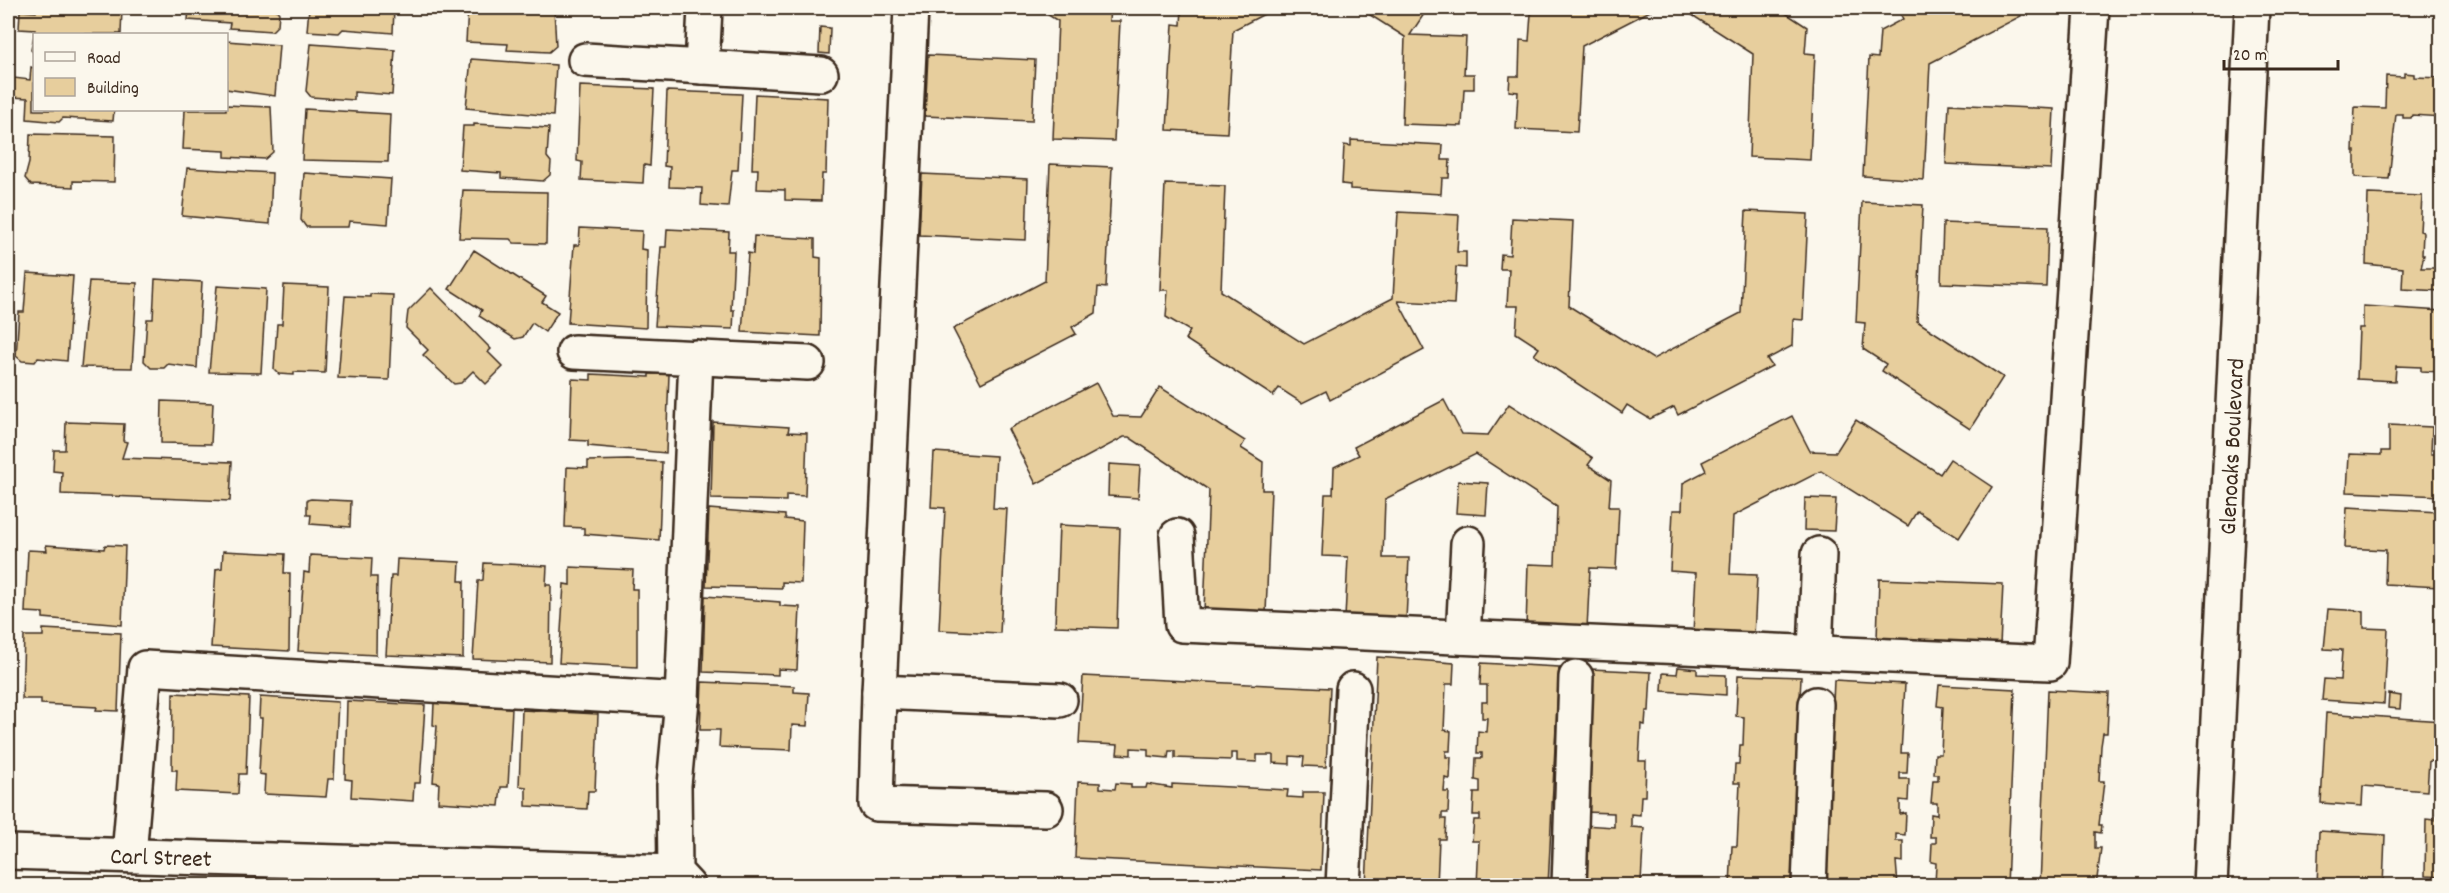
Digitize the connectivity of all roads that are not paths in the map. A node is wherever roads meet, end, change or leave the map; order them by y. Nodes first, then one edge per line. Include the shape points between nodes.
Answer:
1 (705, 8) edge
2 (911, 8) edge
3 (2092, 8) edge
4 (2252, 8) edge
5 (585, 60) dead end
6 (702, 67) junction
7 (820, 74) dead end
8 (574, 352) dead end
9 (696, 357) junction
10 (808, 363) dead end
11 (1177, 536) dead end
12 (1468, 543) dead end
13 (1819, 554) dead end
14 (1463, 637) junction
15 (1815, 652) junction
16 (1576, 677) dead end
17 (1353, 688) dead end
18 (879, 692) junction
19 (682, 699) junction
20 (1060, 700) dead end
21 (1816, 704) dead end
22 (1046, 808) dead end
23 (8, 852) edge
24 (129, 855) junction
25 (681, 879) edge
26 (1343, 885) edge
27 (1569, 885) edge
28 (1809, 885) edge
29 (2210, 885) edge

1 - 6 main road
2 - 18 main road
3 - 15 main road via 2050,663
4 - 29 main road, Glenoaks Boulevard
5 - 6 main road
6 - 7 main road
8 - 9 main road
9 - 10 main road
9 - 19 main road
11 - 14 main road via 1182,625
12 - 14 main road
13 - 15 main road
14 - 15 main road
16 - 27 main road
17 - 26 main road
18 - 20 main road
18 - 22 main road via 876,804
19 - 24 main road via 145,668
19 - 25 main road via 674,785
21 - 28 main road
23 - 24 main road, Carl Street
24 - 25 main road, Carl Street

